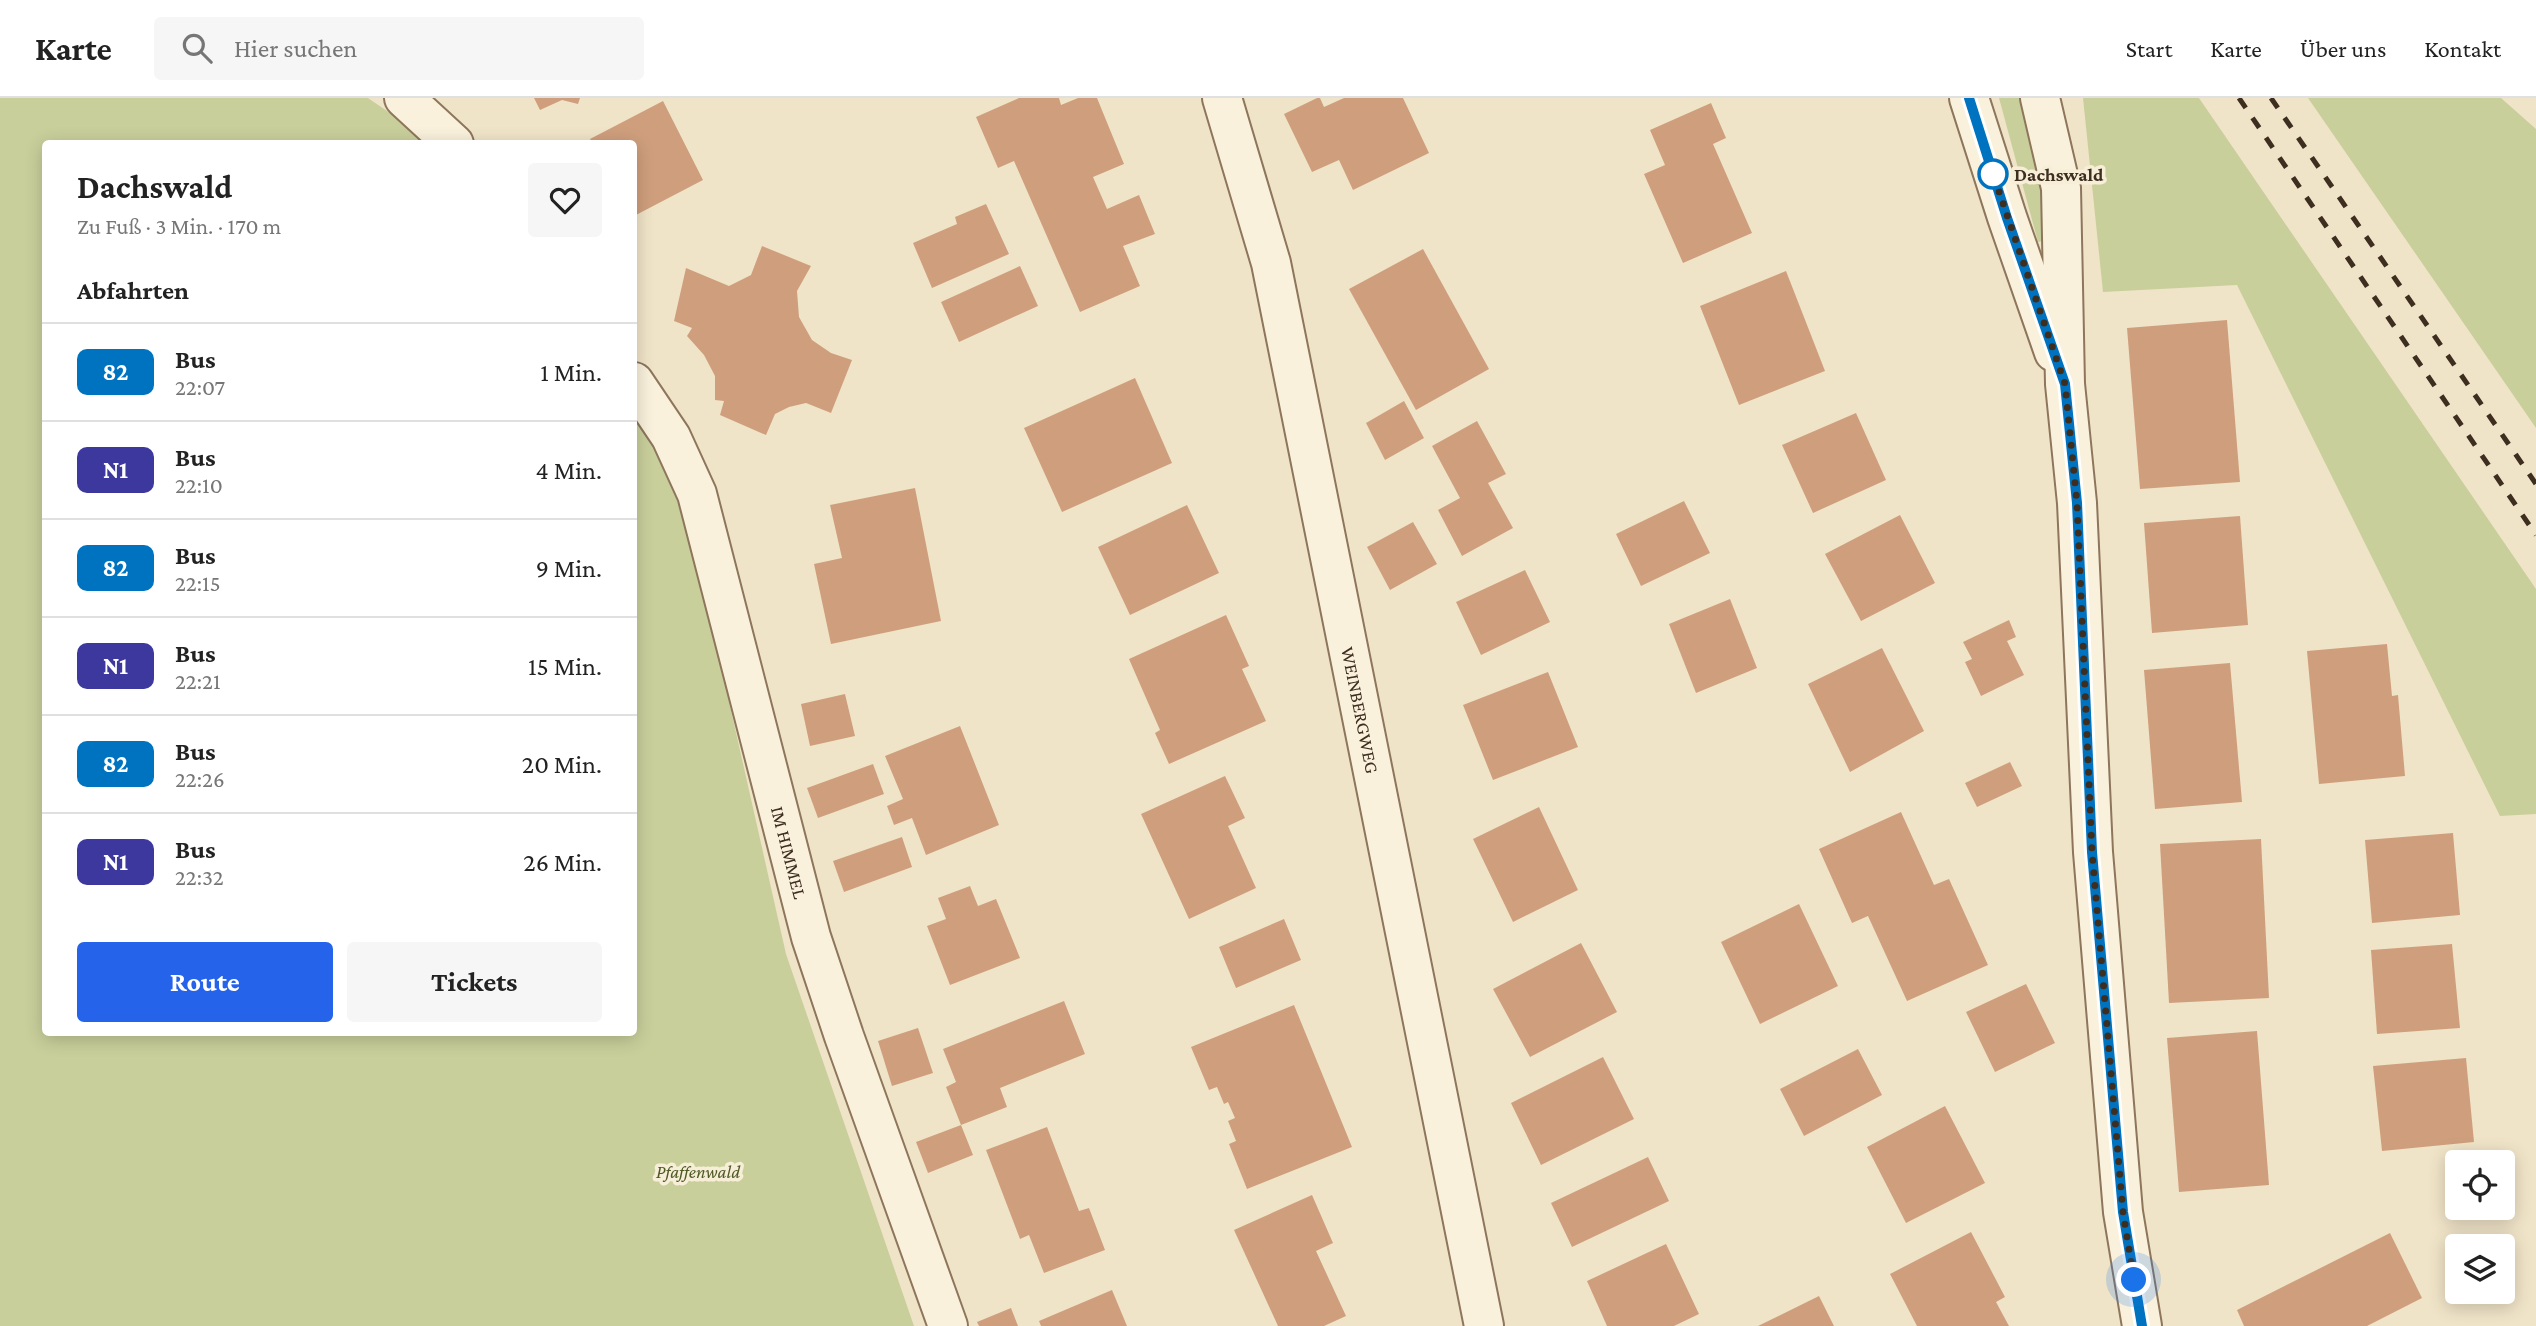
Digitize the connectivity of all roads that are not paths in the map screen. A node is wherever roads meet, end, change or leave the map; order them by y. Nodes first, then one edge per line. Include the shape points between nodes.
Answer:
1 (404, 98) edge
2 (1222, 98) edge
3 (1969, 98) edge
4 (2039, 98) edge
5 (450, 140) edge
6 (2065, 384) junction
7 (637, 386) edge
8 (948, 1326) edge
9 (1484, 1326) edge
10 (2142, 1326) edge

1 - 5 street
2 - 9 street, WEINBERGWEG via 1271,263
3 - 6 street
4 - 6 street via 2061,188
6 - 10 street via 2077,503 2092,852 2123,1212
7 - 8 street, IM HIMMEL via 671,436 697,494 811,937

